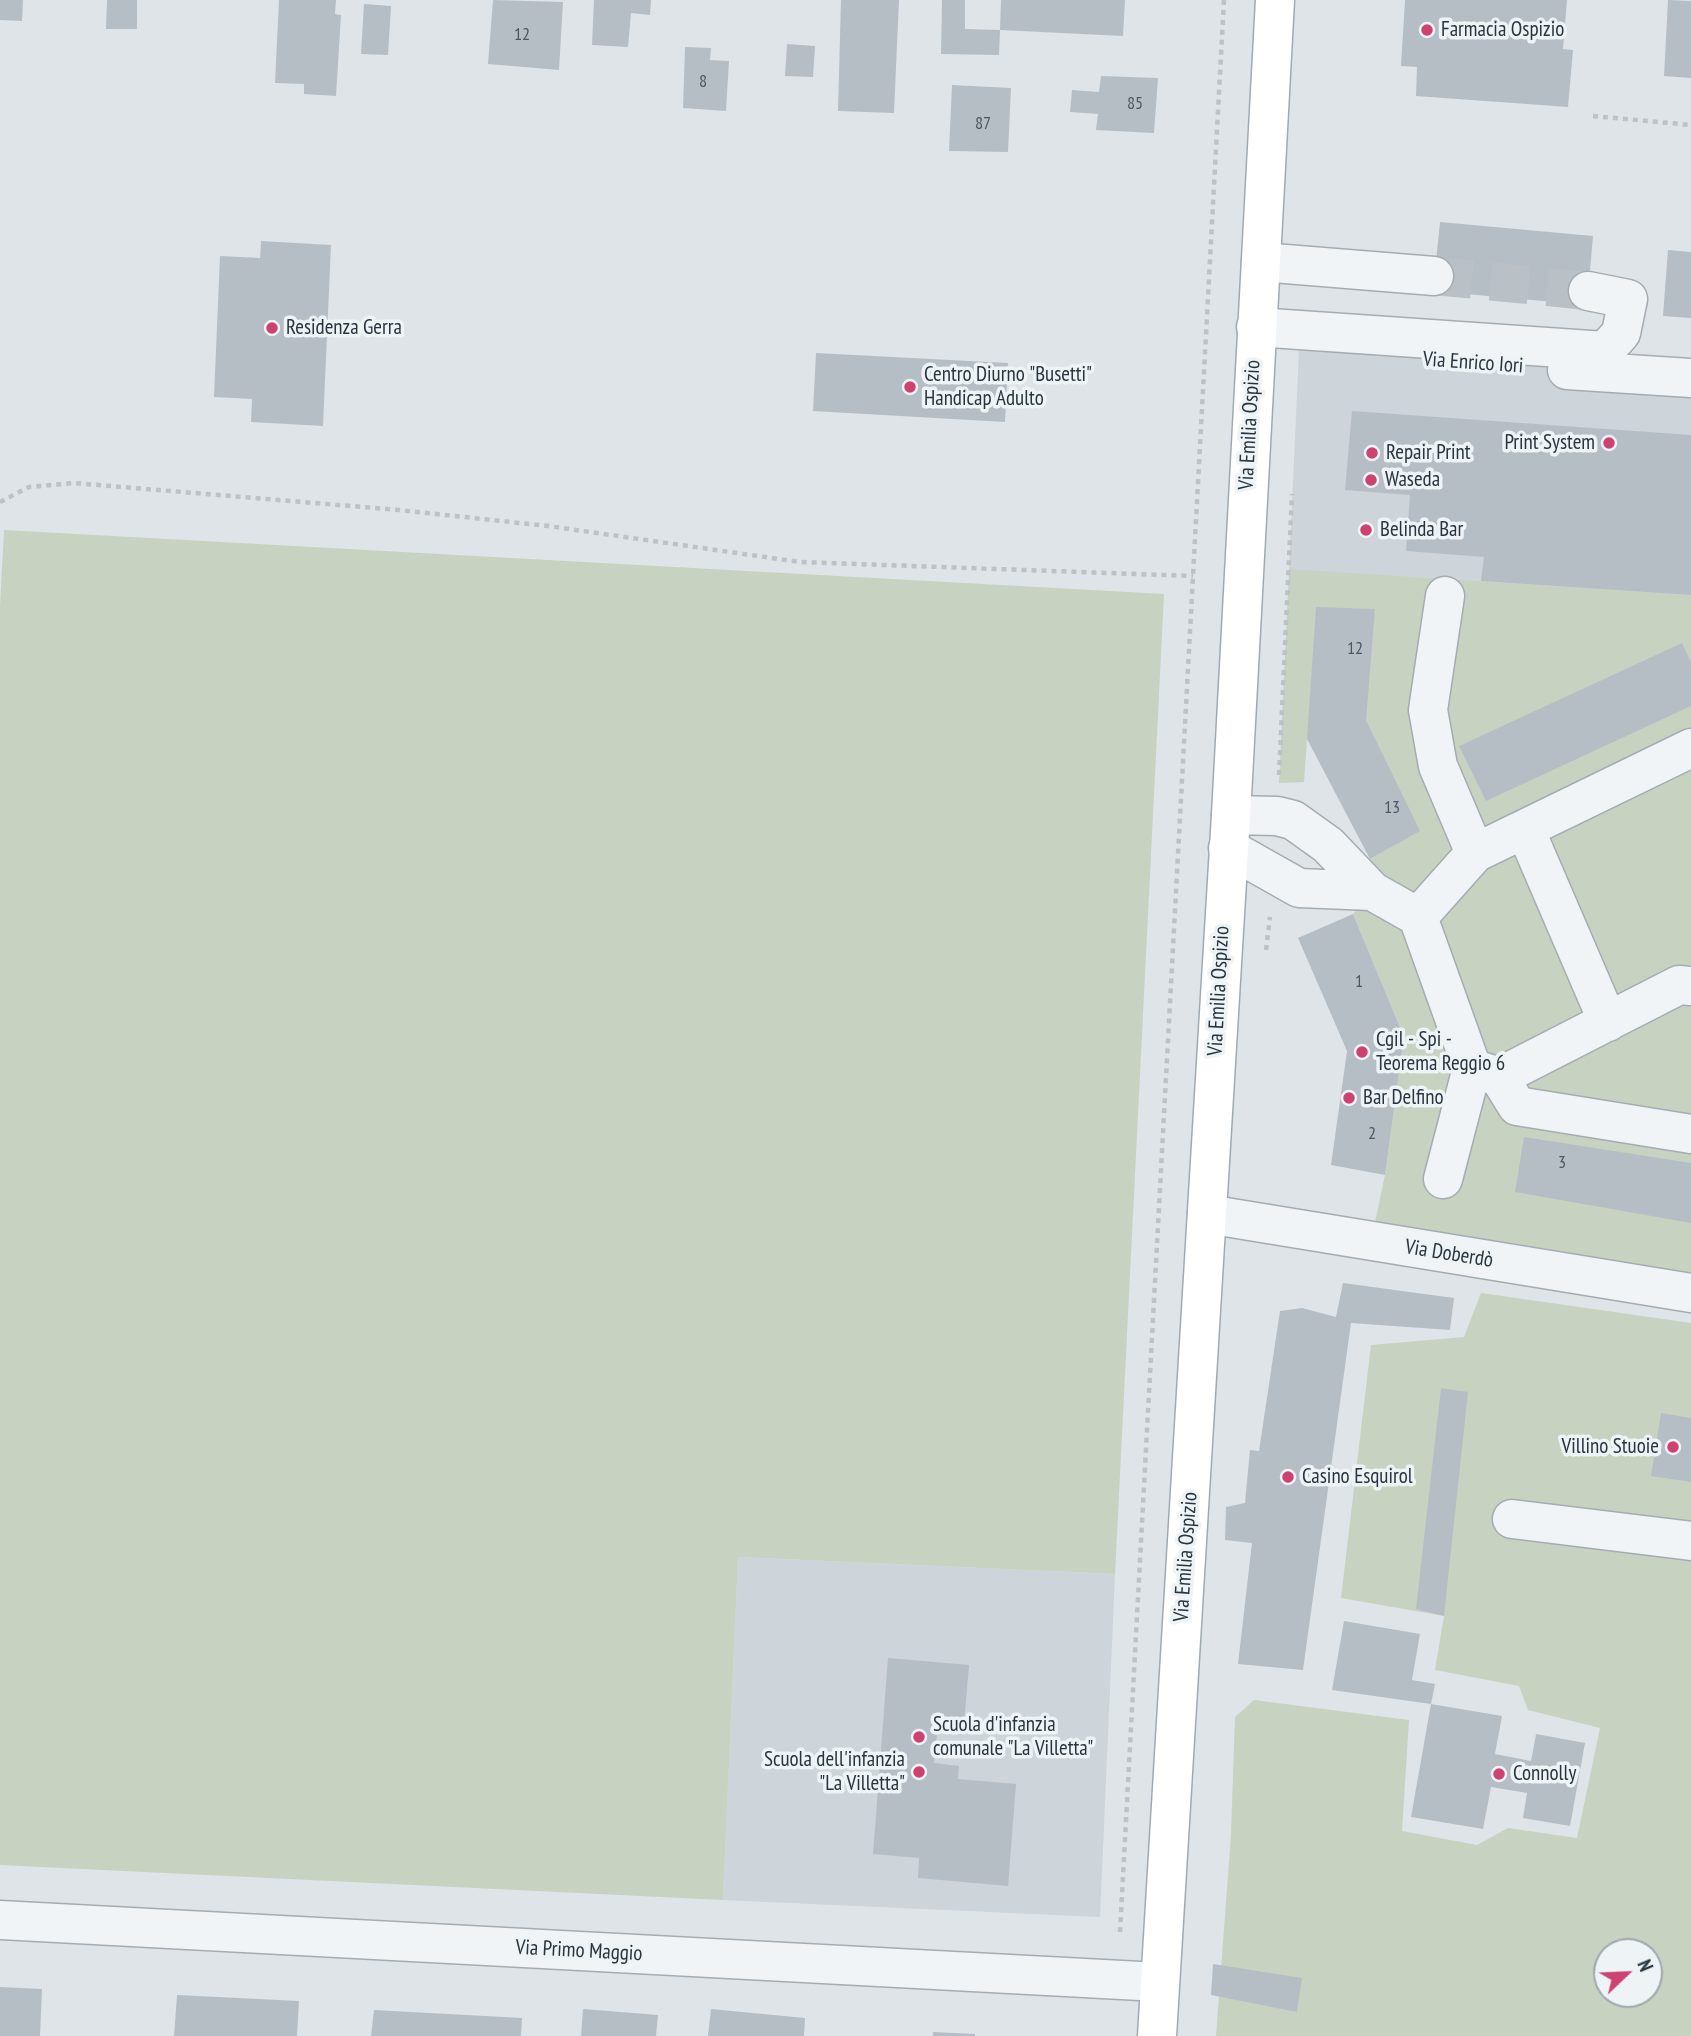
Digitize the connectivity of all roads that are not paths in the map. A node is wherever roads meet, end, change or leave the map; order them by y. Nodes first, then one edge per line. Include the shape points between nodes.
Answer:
1 (1275, 0) edge
2 (1261, 262) junction
3 (1434, 276) tunnel mouth
4 (1588, 291) tunnel mouth
5 (1255, 338) junction
6 (1691, 378) edge
7 (1445, 596) dead end
8 (1691, 748) edge
9 (1525, 829) junction
10 (1230, 832) junction
11 (1475, 853) junction
12 (1372, 891) junction
13 (1418, 917) junction
14 (1691, 986) edge
15 (1608, 1022) junction
16 (1486, 1073) junction
17 (1691, 1134) edge
18 (1443, 1179) dead end
19 (1207, 1214) junction
20 (1691, 1293) edge
21 (1512, 1519) dead end
22 (1691, 1541) edge
23 (0, 1920) edge
24 (1159, 1982) junction
25 (1157, 2036) edge

1 - 2 main road, Via Emilia Ospizio
2 - 3 street
2 - 5 main road, Via Emilia Ospizio
4 - 5 street via 1628,299 1621,333 1605,351
5 - 6 street, Via Enrico Iori
5 - 10 main road, Via Emilia Ospizio
7 - 11 street via 1429,710 1438,766
8 - 9 street
9 - 11 street
9 - 15 street
10 - 12 street via 1298,888
10 - 12 street via 1277,816 1293,820 1328,845
10 - 19 main road, Via Emilia Ospizio
11 - 13 street
12 - 13 street
13 - 16 street
14 - 15 street via 1679,985
15 - 16 street
16 - 17 street via 1517,1107
16 - 18 street
19 - 20 street, Via Doberdò
19 - 24 main road, Via Emilia Ospizio
21 - 22 street
23 - 24 street, Via Primo Maggio
24 - 25 main road, Via Emilia Ospizio

